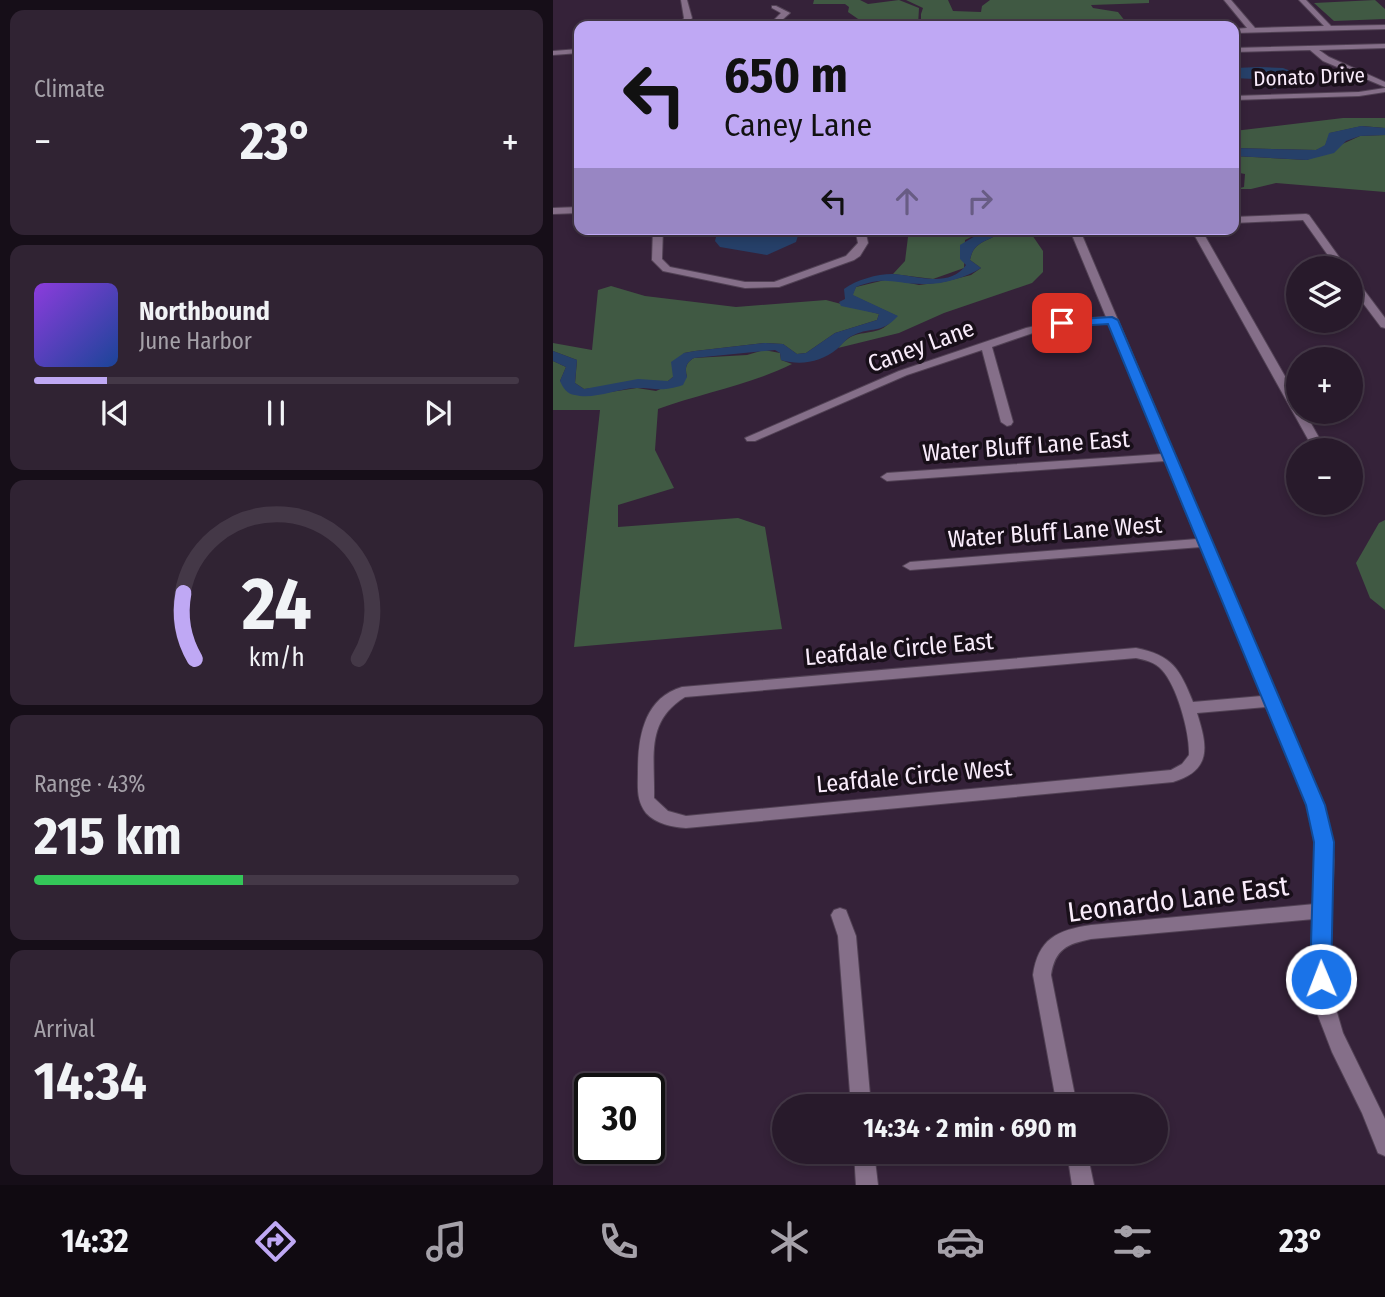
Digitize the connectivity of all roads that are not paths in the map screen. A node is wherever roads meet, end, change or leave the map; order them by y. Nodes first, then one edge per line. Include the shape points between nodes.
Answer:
1 (684, 0) edge
2 (1227, 0) edge
3 (1302, 0) edge
4 (695, 4) dead end
5 (770, 9) edge
6 (686, 21) edge
7 (689, 21) edge
8 (780, 21) edge
9 (1385, 25) edge
10 (1328, 26) junction
11 (1251, 29) junction
12 (1239, 30) edge
13 (1385, 46) edge
14 (1312, 48) junction
15 (1239, 50) edge
16 (574, 51) edge
17 (553, 53) edge
18 (1385, 88) edge
19 (1239, 98) edge
20 (574, 210) edge
21 (553, 211) edge
22 (1239, 220) edge
23 (658, 235) edge
24 (861, 235) edge
25 (1081, 235) edge
26 (1199, 235) edge
27 (1334, 256) edge
28 (1363, 296) edge
29 (1112, 320) junction
30 (1385, 326) edge
31 (986, 345) junction
32 (1007, 422) dead end
33 (751, 438) dead end
34 (1313, 438) edge
35 (1168, 457) junction
36 (887, 477) dead end
37 (1204, 543) junction
38 (910, 566) dead end
39 (1272, 701) junction
40 (1186, 708) junction
41 (660, 816) joint
42 (1322, 911) junction
43 (841, 915) dead end
44 (860, 1094) edge
45 (1065, 1094) edge
46 (1385, 1146) edge
47 (865, 1164) edge
48 (1079, 1164) edge
49 (867, 1185) edge
50 (1083, 1185) edge

1 - 6 street
2 - 11 street
3 - 10 street
4 - 7 street
5 - 8 street via 786,13
9 - 10 street
9 - 11 street
10 - 11 street
11 - 12 street
13 - 14 street
14 - 15 street
14 - 18 street
16 - 17 street
18 - 19 street, Donato Drive via 1359,94
20 - 21 street
22 - 27 street via 1306,217
23 - 24 street via 657,260 667,268 745,285 788,282 856,254 863,243
25 - 29 street
26 - 34 street
28 - 30 street
29 - 31 street, Caney Lane via 1047,325
29 - 35 street
31 - 32 street
31 - 33 street, Caney Lane via 903,373
35 - 36 street, Water Bluff Lane East
35 - 37 street
37 - 38 street, Water Bluff Lane West
37 - 39 street
39 - 40 street
39 - 42 street via 1320,824
40 - 41 street, Leafdale Circle West via 1198,752 1186,771 1173,776 686,822
40 - 41 street, Leafdale Circle East via 1176,677 1167,666 1136,653 695,688 668,698 649,724 646,798
42 - 45 street, Leonardo Lane East via 1074,934 1061,939 1043,962
42 - 46 street via 1322,995
43 - 44 street via 847,936
47 - 49 street
48 - 50 street

